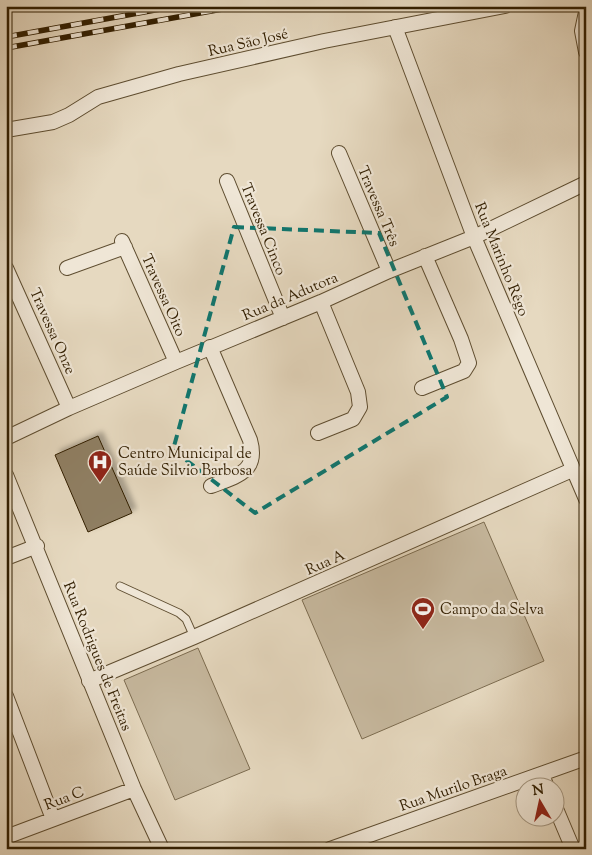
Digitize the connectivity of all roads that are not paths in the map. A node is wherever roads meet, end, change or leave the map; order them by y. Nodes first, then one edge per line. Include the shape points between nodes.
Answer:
1 (505, 6) edge
2 (586, 12) edge
3 (395, 27) junction
4 (586, 52) edge
5 (6, 130) edge
6 (339, 153) dead end
7 (227, 181) dead end
8 (586, 183) edge
9 (474, 237) junction
10 (425, 256) junction
11 (67, 268) dead end
12 (389, 271) junction
13 (8, 276) edge
14 (321, 302) junction
15 (283, 318) junction
16 (210, 348) junction
17 (176, 362) junction
18 (422, 388) dead end
19 (69, 408) junction
20 (318, 433) dead end
21 (6, 438) edge
22 (572, 470) junction
23 (6, 475) edge
24 (211, 486) dead end
25 (586, 499) edge
26 (37, 546) junction
27 (6, 558) edge
28 (120, 586) dead end
29 (194, 637) junction
30 (89, 681) junction
31 (6, 696) edge
32 (586, 758) edge
33 (542, 774) junction
34 (543, 778) edge
35 (134, 789) junction
36 (53, 819) junction
37 (564, 828) edge
38 (6, 837) edge
39 (162, 849) edge
40 (330, 849) edge
41 (573, 849) edge

1 - 3 street, Rua São José
2 - 4 street via 582,31
3 - 5 street, Rua São José via 157,80 98,97 53,122
3 - 9 street, Rua Marinho Rêgo
6 - 12 street, Travessa Três
7 - 15 street, Travessa Cinco
8 - 9 street, Rua da Adutora
9 - 10 street, Rua da Adutora
9 - 22 street, Rua Marinho Rêgo
10 - 12 street, Rua da Adutora
10 - 18 street via 469,363 464,371
11 - 17 street, Travessa Oito via 123,244
12 - 14 street, Rua da Adutora
13 - 19 street, Travessa Onze
14 - 15 street, Rua da Adutora
14 - 20 street via 358,392 360,407 353,419
15 - 16 street, Rua da Adutora
16 - 17 street, Rua da Adutora
16 - 24 street via 253,450 252,462 247,469
17 - 19 street, Rua da Adutora
19 - 21 street, Rua da Adutora
22 - 25 street, Rua Marinho Rêgo
22 - 29 street, Rua A
23 - 26 street, Rua Rodrigues de Freitas
26 - 27 street
26 - 30 street, Rua Rodrigues de Freitas
28 - 29 lane via 178,612 186,619
29 - 30 street, Rua A
30 - 35 street, Rua Rodrigues de Freitas
31 - 36 street
32 - 33 street, Rua Murilo Braga
33 - 34 street
33 - 40 street, Rua Murilo Braga
35 - 36 street, Rua C
35 - 39 street, Rua Rodrigues de Freitas
36 - 38 street, Rua C
37 - 41 street

